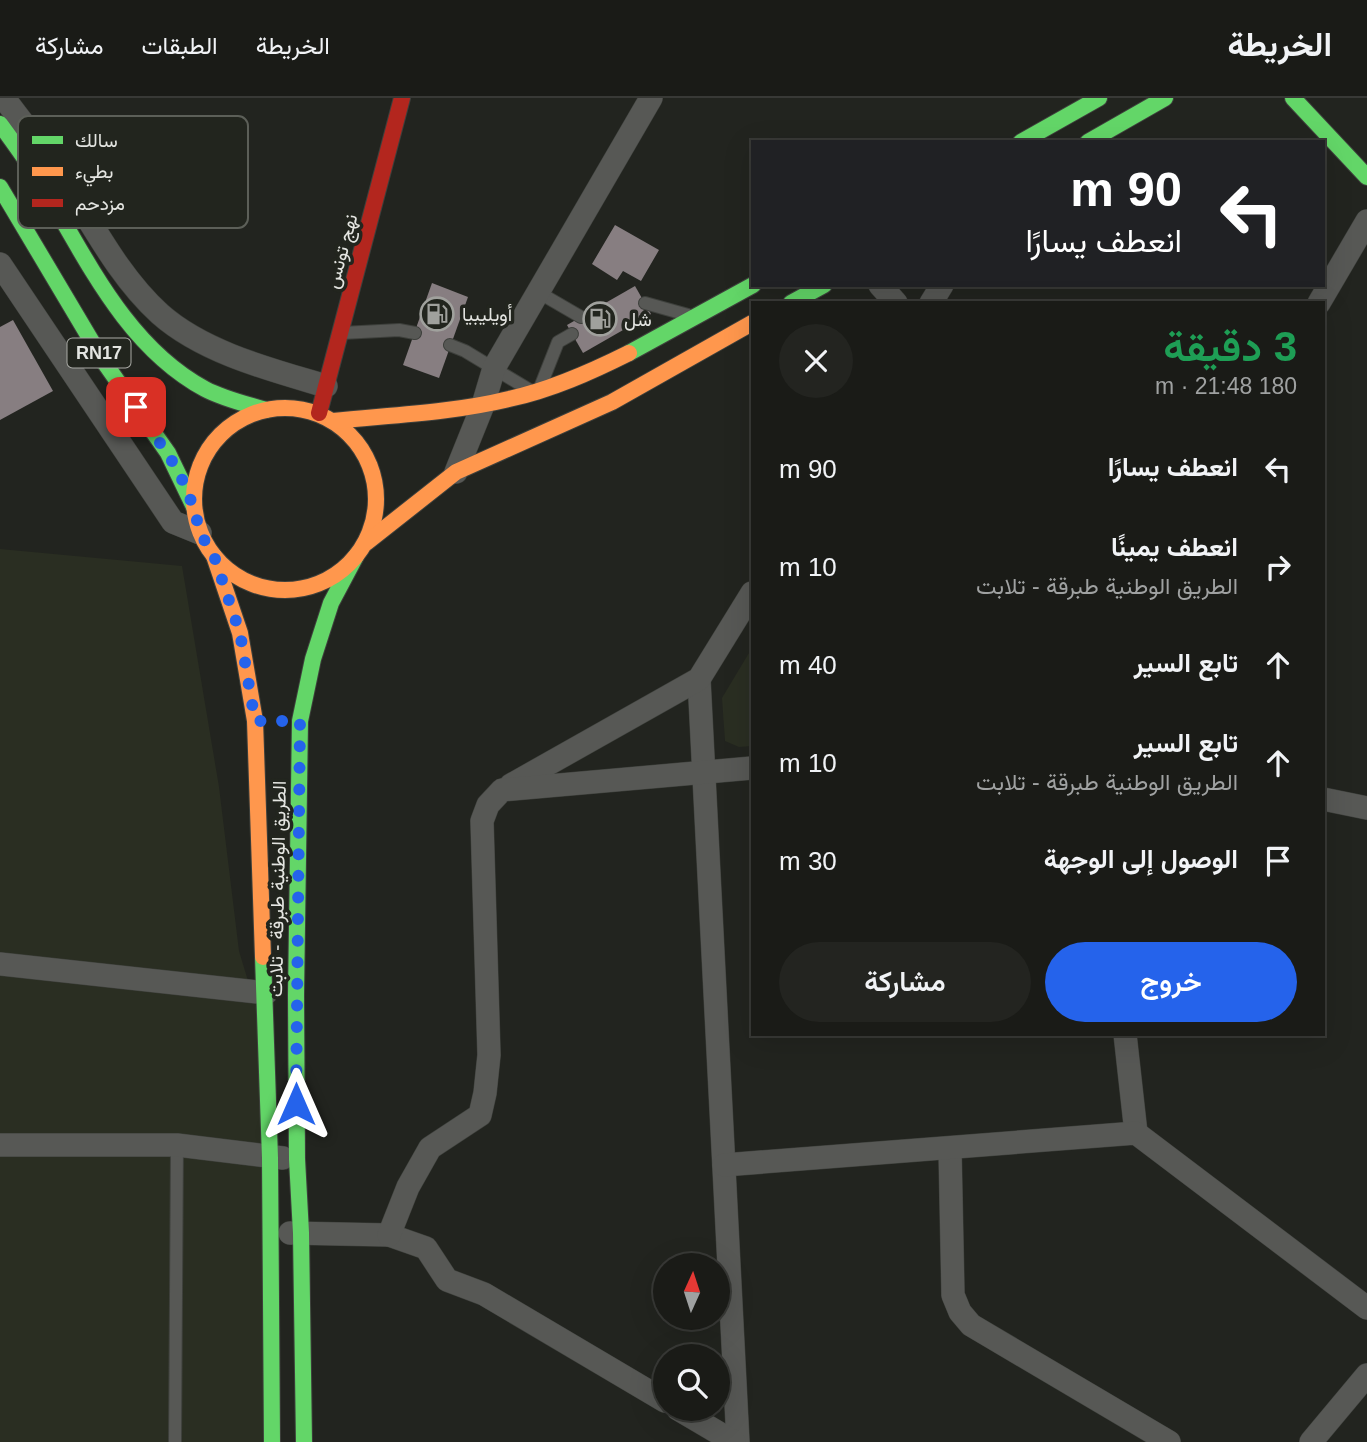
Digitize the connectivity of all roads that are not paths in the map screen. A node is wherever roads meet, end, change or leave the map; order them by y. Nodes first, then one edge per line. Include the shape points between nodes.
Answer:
1 (4, 98) edge
2 (402, 98) edge
3 (651, 98) edge
4 (1099, 98) edge
5 (1166, 98) edge
6 (1293, 98) edge
7 (18, 117) edge
8 (0, 124) edge
9 (1025, 140) edge
10 (1092, 140) edge
11 (18, 148) edge
12 (1367, 177) edge
13 (3, 191) edge
14 (18, 216) edge
15 (1367, 221) edge
16 (25, 228) edge
17 (68, 228) edge
18 (94, 228) edge
19 (0, 264) edge
20 (751, 287) edge
21 (820, 287) edge
22 (882, 287) edge
23 (538, 292) junction
24 (795, 301) edge
25 (894, 301) edge
26 (1320, 301) edge
27 (645, 303) dead end
28 (581, 317) dead end
29 (751, 323) edge
30 (702, 331) junction
31 (341, 333) junction
32 (415, 333) dead end
33 (572, 334) dead end
34 (450, 345) dead end
35 (494, 368) junction
36 (326, 386) junction
37 (536, 391) junction
38 (483, 405) junction
39 (266, 410) junction
40 (326, 417) junction
41 (456, 472) junction
42 (194, 508) junction
43 (200, 533) junction
44 (361, 550) junction
45 (214, 556) junction
46 (751, 595) edge
47 (699, 680) junction
48 (751, 768) edge
49 (704, 772) junction
50 (502, 790) junction
51 (1325, 799) edge
52 (1367, 808) edge
53 (0, 964) edge
54 (266, 993) junction
55 (1125, 1036) edge
56 (1136, 1133) junction
57 (177, 1144) junction
58 (0, 1145) edge
59 (950, 1149) junction
60 (270, 1158) junction
61 (297, 1159) junction
62 (724, 1165) junction
63 (269, 1232) junction
64 (301, 1233) junction
65 (389, 1235) junction
66 (1367, 1308) edge
67 (1367, 1375) edge
68 (653, 1394) edge
69 (699, 1421) edge
70 (175, 1442) edge
71 (272, 1442) edge
72 (304, 1442) edge
73 (736, 1442) edge
74 (1169, 1442) edge
75 (1311, 1442) edge

1 - 7 street
2 - 31 main road, نهج تونس
3 - 23 street
4 - 9 main road
5 - 10 main road
6 - 12 main road
8 - 11 main road, RN17
13 - 14 main road, RN17
15 - 26 street
16 - 42 main road, RN17 via 104,362 168,453
17 - 39 main road, RN17 via 108,297 171,366 203,388
18 - 36 street via 127,279 162,316 246,363
19 - 43 street via 173,522
20 - 30 main road
21 - 24 main road
22 - 25 street
23 - 28 lane
23 - 35 street
27 - 30 lane
29 - 30 main road
30 - 37 main road
30 - 41 main road via 612,402
31 - 32 lane
31 - 36 main road, نهج تونس
33 - 37 lane via 558,342
34 - 35 lane
35 - 37 lane
35 - 38 street
36 - 40 main road, نهج تونس
37 - 38 main road
38 - 40 main road
38 - 41 street
39 - 40 main road, RN17 via 292,408
39 - 42 main road, RN17 via 241,419 220,435 204,456 195,481
40 - 44 main road via 354,439 370,462 376,489 375,517
41 - 44 main road
42 - 43 main road, RN17
43 - 45 main road, RN17
44 - 45 main road, RN17 via 337,575 312,586 285,590 258,586 234,575
44 - 61 main road, الطريق الوطنية طبرقة - تلابت via 331,603 295,721
45 - 54 main road, الطريق الوطنية طبرقة - تلابت / RN17 via 240,633 261,721
46 - 47 street
47 - 49 street
47 - 50 street
48 - 49 street
49 - 50 street
49 - 62 street
50 - 65 street via 488,805 482,821 489,1055 480,1115 430,1147
51 - 52 street
53 - 54 street
54 - 60 main road, الطريق الوطنية طبرقة - تلابت / RN17
55 - 56 street
56 - 59 street
56 - 66 street
57 - 58 street
57 - 60 street
57 - 70 lane
59 - 62 street
59 - 74 street via 953,1295 960,1312 971,1325
60 - 61 street
60 - 63 main road, الطريق الوطنية طبرقة - تلابت / RN17
61 - 64 main road, الطريق الوطنية طبرقة - تلابت
62 - 73 street
63 - 64 street
63 - 71 main road, الطريق الوطنية طبرقة - تلابت / RN17
64 - 65 street
64 - 72 main road, الطريق الوطنية طبرقة - تلابت
65 - 68 street via 426,1248 447,1280 484,1294
67 - 75 street
69 - 73 street

